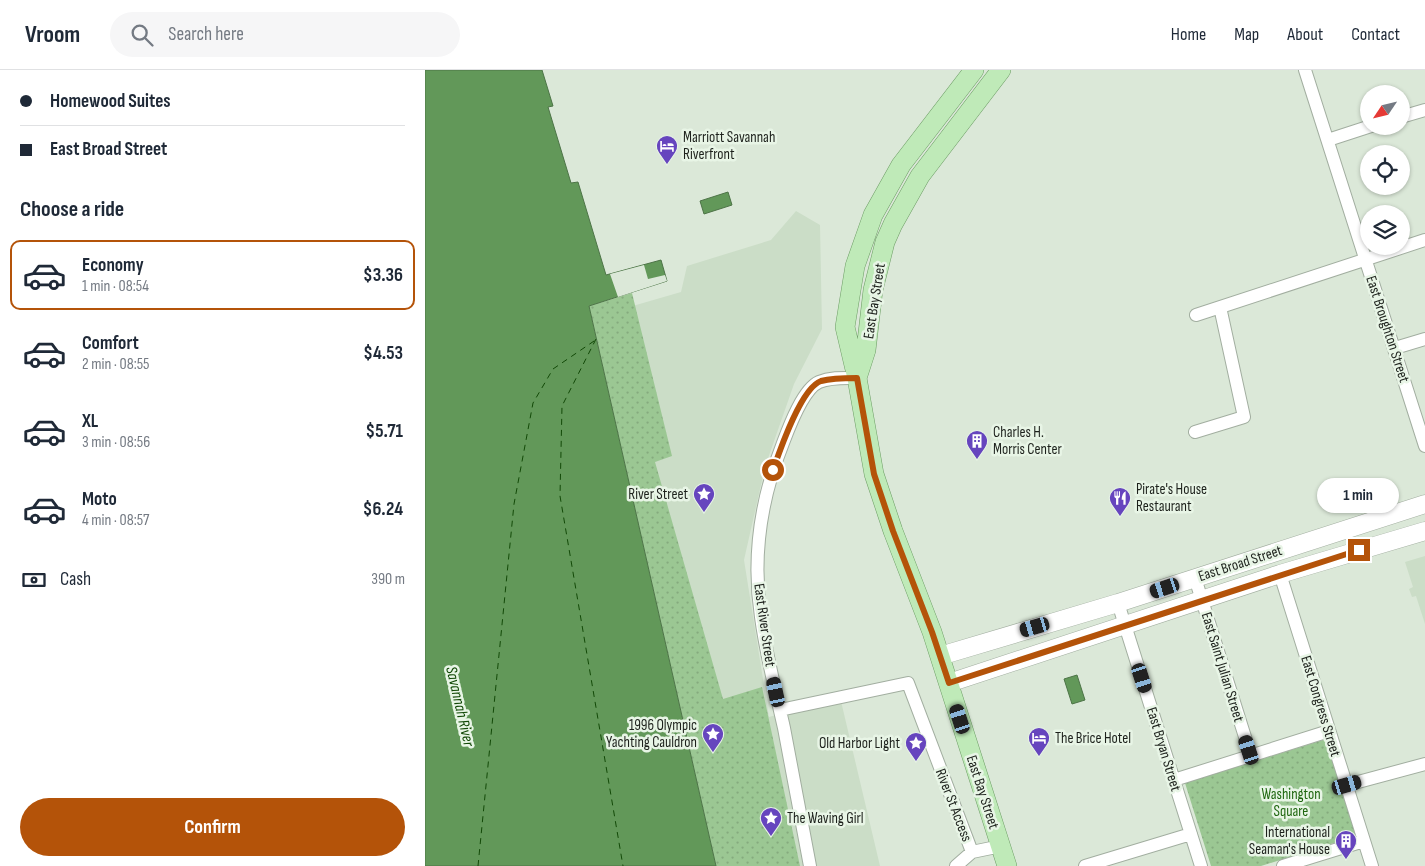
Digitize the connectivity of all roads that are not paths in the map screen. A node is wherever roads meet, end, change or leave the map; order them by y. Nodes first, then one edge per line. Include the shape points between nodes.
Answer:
1 (974, 70) edge
2 (1001, 70) edge
3 (1305, 70) edge
4 (1425, 110) edge
5 (1410, 114) edge
6 (1360, 130) edge
7 (1328, 140) junction
8 (1425, 240) edge
9 (1366, 258) junction
10 (1220, 307) junction
11 (1195, 316) dead end
12 (1425, 339) edge
13 (1395, 348) junction
14 (857, 378) junction
15 (1195, 432) dead end
16 (1425, 446) edge
17 (1425, 504) edge
18 (1425, 531) edge
19 (1280, 574) junction
20 (1195, 578) junction
21 (1202, 600) junction
22 (1118, 603) junction
23 (1125, 625) junction
24 (940, 656) junction
25 (949, 683) junction
26 (780, 710) junction
27 (1329, 731) junction
28 (1251, 756) junction
29 (1425, 764) edge
30 (1174, 780) junction
31 (1347, 785) junction
32 (1191, 834) junction
33 (1363, 841) junction
34 (1001, 846) junction
35 (971, 852) junction
36 (810, 866) edge
37 (956, 866) edge
38 (1007, 866) edge
39 (1085, 866) edge
40 (1201, 866) edge
41 (1286, 866) edge
42 (1372, 866) edge

1 - 14 main road, East Bay Street via 901,165 873,215 855,266 845,327
2 - 14 main road, East Bay Street via 920,176 893,224 873,290 867,350
3 - 7 street, East Broughton Street
4 - 5 street
6 - 7 street
7 - 9 street, East Broughton Street
8 - 9 street
9 - 10 street
9 - 13 street, East Broughton Street
10 - 11 street
10 - 15 street via 1244,417
12 - 13 street
13 - 16 street, East Broughton Street
14 - 24 main road, East Bay Street via 874,474
14 - 26 street, East River Street via 821,381 810,390 789,428 766,494 759,540 758,592
17 - 20 main road, East Broad Street
18 - 19 main road, East Broad Street
19 - 21 main road, East Broad Street
19 - 27 street, East Congress Street
20 - 21 street, East Saint Julian Street
20 - 22 main road, East Broad Street
21 - 23 main road, East Broad Street
21 - 28 street, East Saint Julian Street
22 - 23 street, East Bryan Street
22 - 24 main road, East Broad Street
23 - 25 main road, East Broad Street
23 - 30 street, East Bryan Street
24 - 25 main road, East Bay Street
25 - 34 main road, East Bay Street
26 - 35 street, River St Access via 908,683
26 - 36 street, East River Street
27 - 28 street
27 - 31 street, East Congress Street
28 - 30 street
29 - 31 street
30 - 32 street, East Bryan Street
31 - 33 street, East Congress Street
32 - 39 street
32 - 40 street, East Bryan Street
33 - 41 street
33 - 42 street, East Congress Street
34 - 35 street
34 - 38 main road, East Bay Street
35 - 37 street

